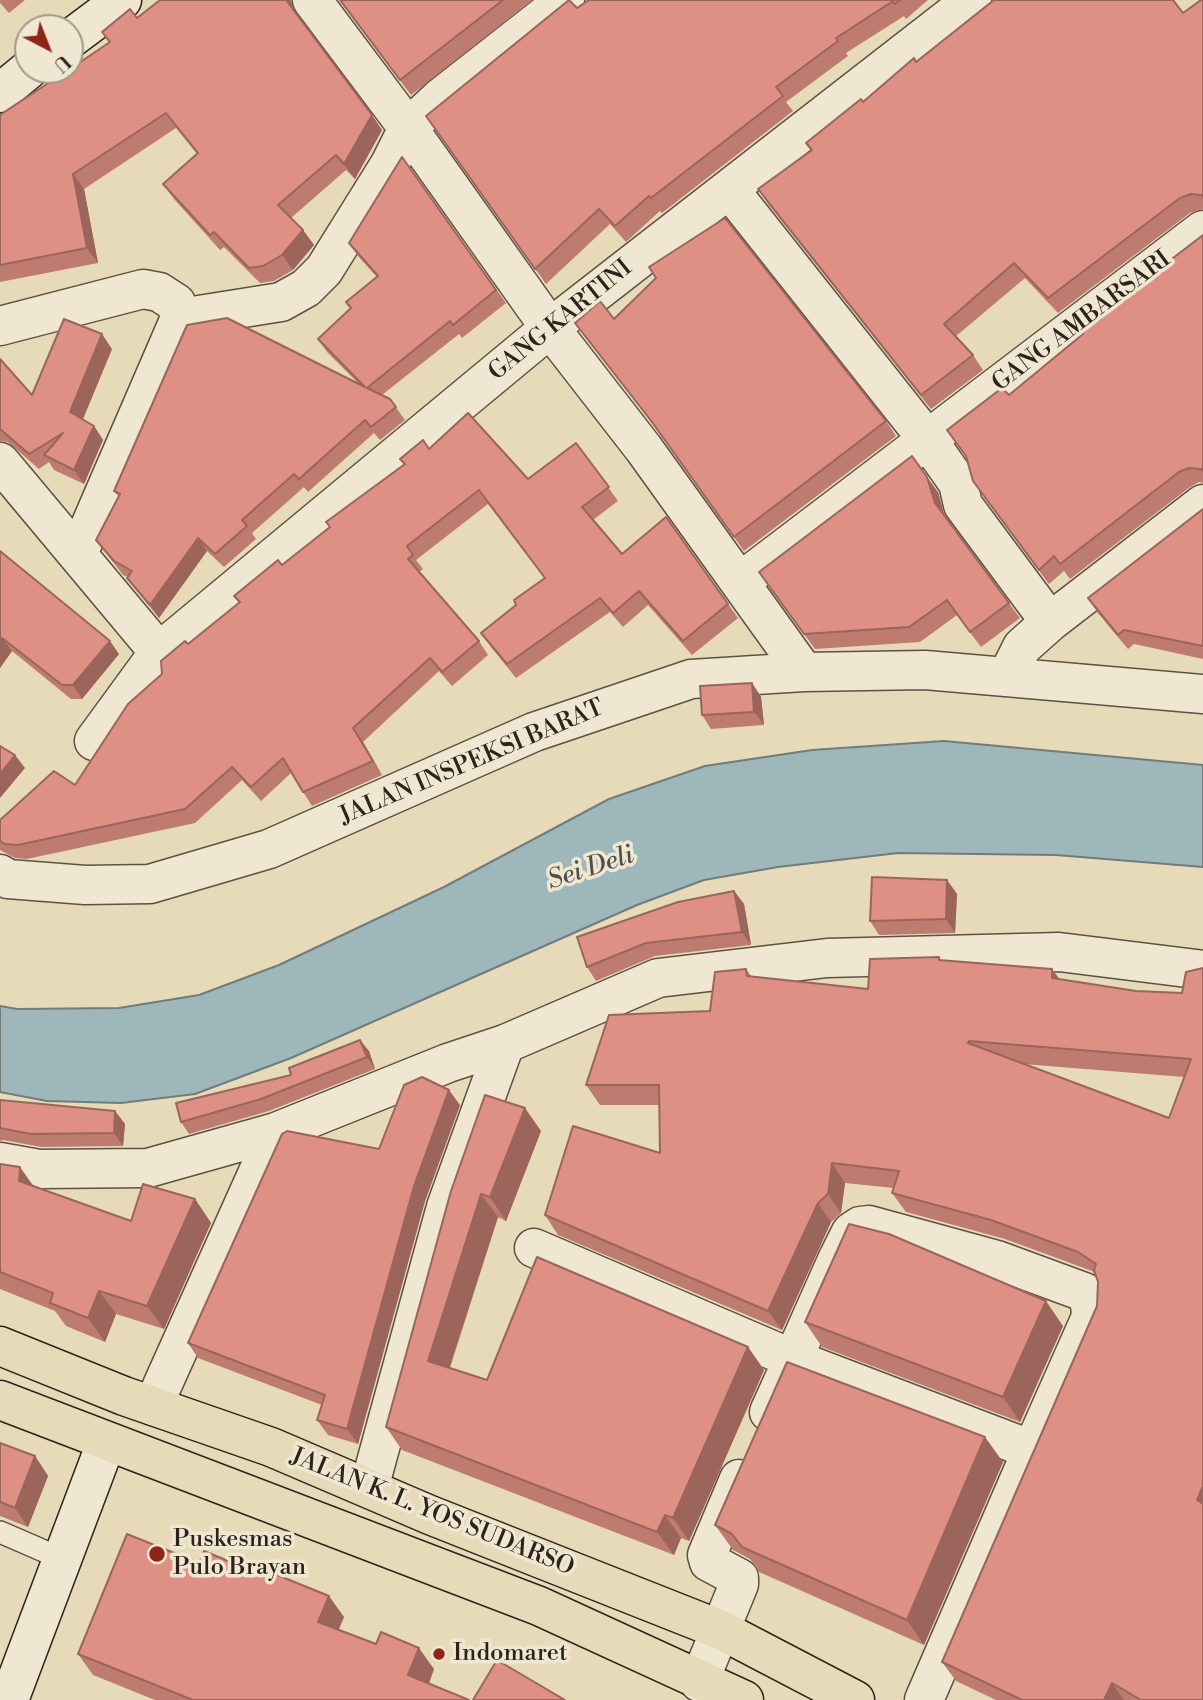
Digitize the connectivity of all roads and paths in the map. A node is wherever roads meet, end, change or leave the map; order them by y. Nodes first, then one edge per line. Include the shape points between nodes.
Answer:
1 (122, 0) edge
2 (312, 0) edge
3 (565, 0) edge
4 (972, 0) edge
5 (84, 28) edge
6 (14, 82) edge
7 (0, 93) edge
8 (408, 128) junction
9 (729, 189) junction
10 (1203, 230) edge
11 (180, 318) junction
12 (0, 326) edge
13 (550, 328) junction
14 (927, 439) junction
15 (5, 480) edge
16 (1203, 504) edge
17 (78, 554) junction
18 (740, 582) junction
19 (1050, 622) junction
20 (159, 652) junction
21 (804, 672) junction
22 (1008, 675) junction
23 (1203, 694) edge
24 (94, 741) dead end
25 (0, 874) edge
26 (1203, 970) edge
27 (505, 1044) junction
28 (276, 1132) junction
29 (0, 1162) edge
30 (534, 1248) dead end
31 (0, 1346) edge
32 (793, 1359) junction
33 (0, 1400) edge
34 (139, 1401) junction
35 (106, 1443) junction
36 (1032, 1450) junction
37 (369, 1488) junction
38 (0, 1532) edge
39 (60, 1558) junction
40 (721, 1630) junction
41 (699, 1682) junction
42 (17, 1697) edge
43 (850, 1699) edge
44 (744, 1700) edge
45 (924, 1700) edge

1 - 5 street
2 - 8 street
3 - 8 street via 440,97
4 - 9 street, GANG KARTINI
6 - 7 street
8 - 11 street via 324,270 306,288 281,302
8 - 13 street
9 - 13 street, GANG KARTINI
9 - 14 street
10 - 14 street, GANG AMBARSARI
11 - 12 street via 176,303 143,289
11 - 17 street
13 - 18 street
13 - 20 street, GANG KARTINI
14 - 18 street, GANG AMBARSARI
14 - 19 street via 958,483 963,505
15 - 17 street
16 - 19 street
17 - 20 street
18 - 21 street
19 - 22 street via 1023,647
20 - 24 street, GANG KARTINI
21 - 22 street, JALAN INSPEKSI BARAT via 925,670
21 - 25 street, JALAN INSPEKSI BARAT via 691,679 604,707 534,732 270,849 150,884 85,885 8,879
22 - 23 street, JALAN INSPEKSI BARAT
26 - 27 street via 1059,953 827,958 658,978
27 - 28 street
27 - 37 street via 446,1207
28 - 29 street via 148,1168 39,1169
28 - 34 street
30 - 32 street
31 - 34 main road, JALAN K. L. YOS SUDARSO
32 - 36 street
32 - 36 street via 851,1232 860,1226 869,1224 997,1260 1084,1292 1091,1317
32 - 40 street via 706,1555 709,1562 739,1578
33 - 35 main road, JALAN K. L. YOS SUDARSO
34 - 35 main road
34 - 37 main road, JALAN K. L. YOS SUDARSO via 271,1447
35 - 39 street
35 - 41 main road, JALAN K. L. YOS SUDARSO via 539,1606
36 - 45 street
37 - 40 main road, JALAN K. L. YOS SUDARSO
38 - 39 lane
39 - 42 street
40 - 41 street
40 - 43 main road, JALAN K. L. YOS SUDARSO
41 - 44 main road, JALAN K. L. YOS SUDARSO

